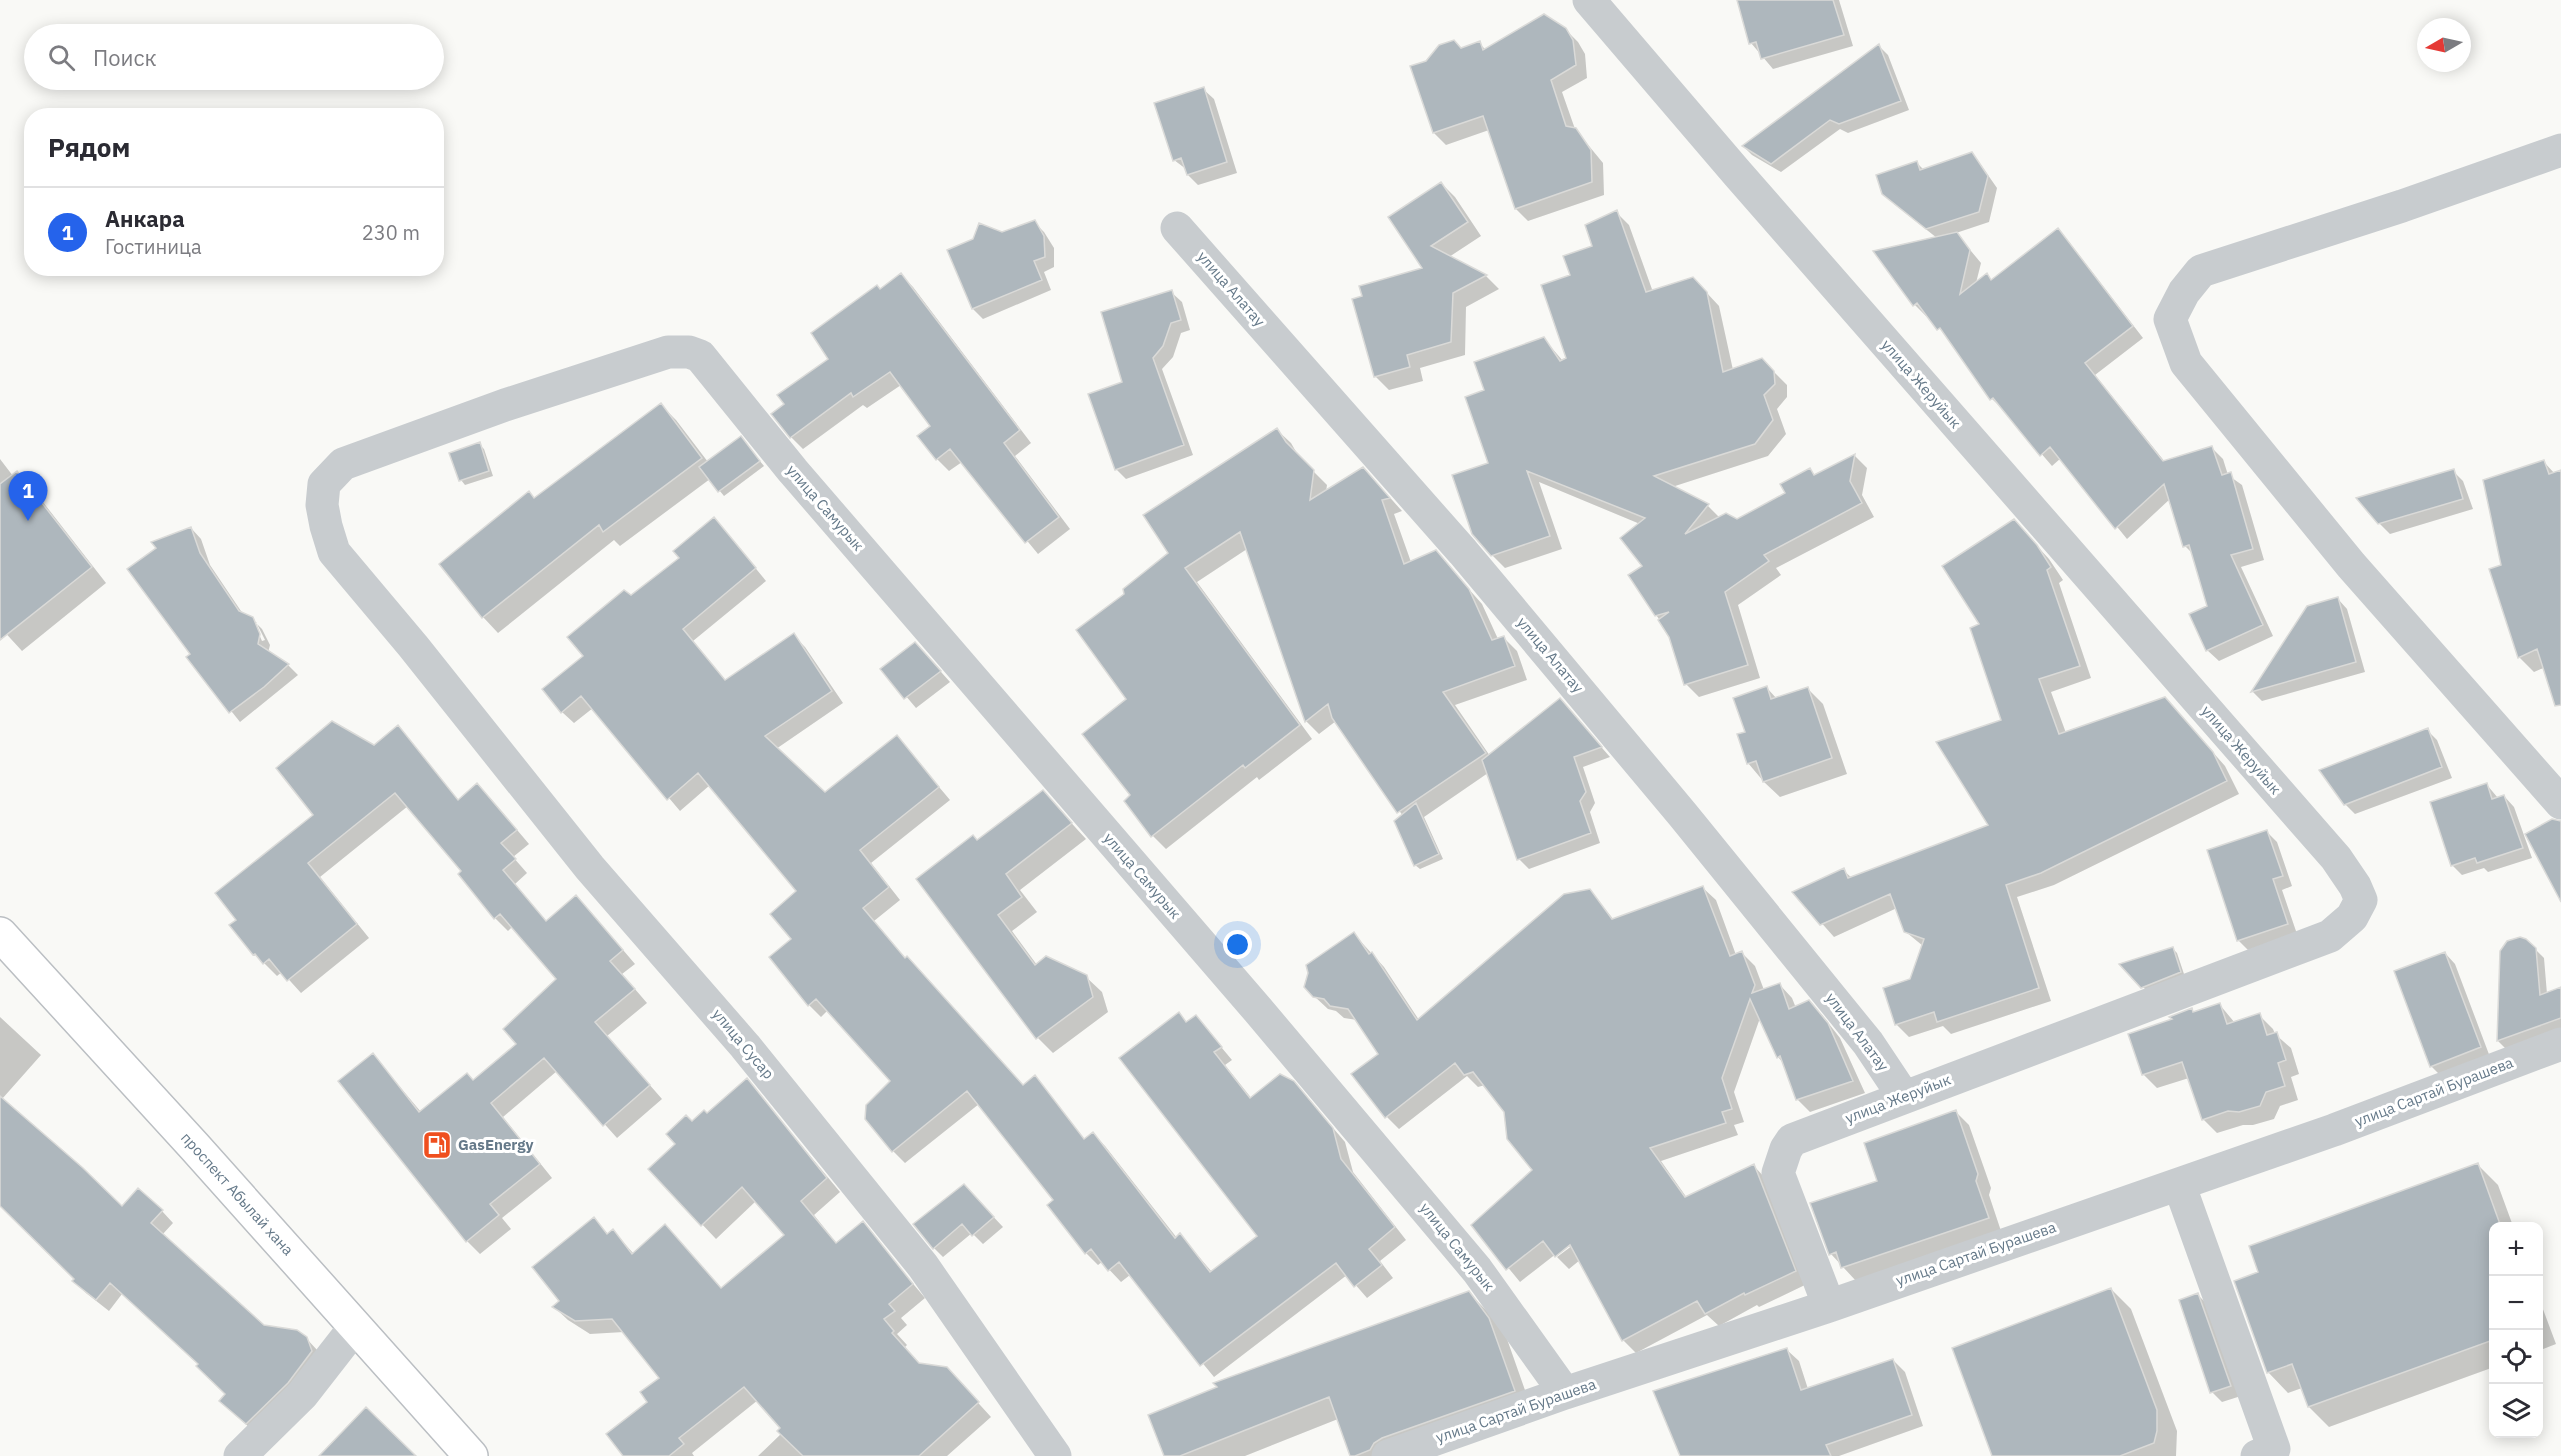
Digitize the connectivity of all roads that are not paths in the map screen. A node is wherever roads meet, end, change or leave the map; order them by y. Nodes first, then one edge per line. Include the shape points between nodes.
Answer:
1 (1589, 0) edge
2 (2561, 150) edge
3 (1178, 228) dead end
4 (413, 646) joint
5 (2561, 802) edge
6 (0, 934) edge
7 (2561, 1044) edge
8 (1904, 1097) junction
9 (2179, 1184) junction
10 (1829, 1306) junction
11 (355, 1327) junction
12 (1565, 1393) junction
13 (240, 1456) edge
14 (471, 1456) edge
15 (1055, 1456) edge
16 (1388, 1456) edge
17 (2257, 1456) edge

1 - 8 street, улица Жеруйык via 2336,858 2361,900 2352,917 2330,936
2 - 5 street via 2201,271 2170,319 2186,363 2351,565
3 - 8 street, улица Алатау via 1463,552 1676,806 1868,1042
4 - 12 street, улица Самурык via 334,552 322,505 324,484 343,464 505,405 669,352 700,356 793,471 1477,1270
4 - 15 street, улица Сусар via 590,868 745,1046 915,1257
6 - 11 main road, проспект Абылай хана
7 - 9 street, улица Сартай Бурашева
8 - 10 street, улица Жеруйык via 1792,1140 1786,1149 1778,1173
9 - 10 street, улица Сартай Бурашева
9 - 17 street via 2274,1449
10 - 12 street, улица Сартай Бурашева
11 - 13 street via 302,1395
11 - 14 main road, проспект Абылай хана
12 - 16 street, улица Сартай Бурашева

